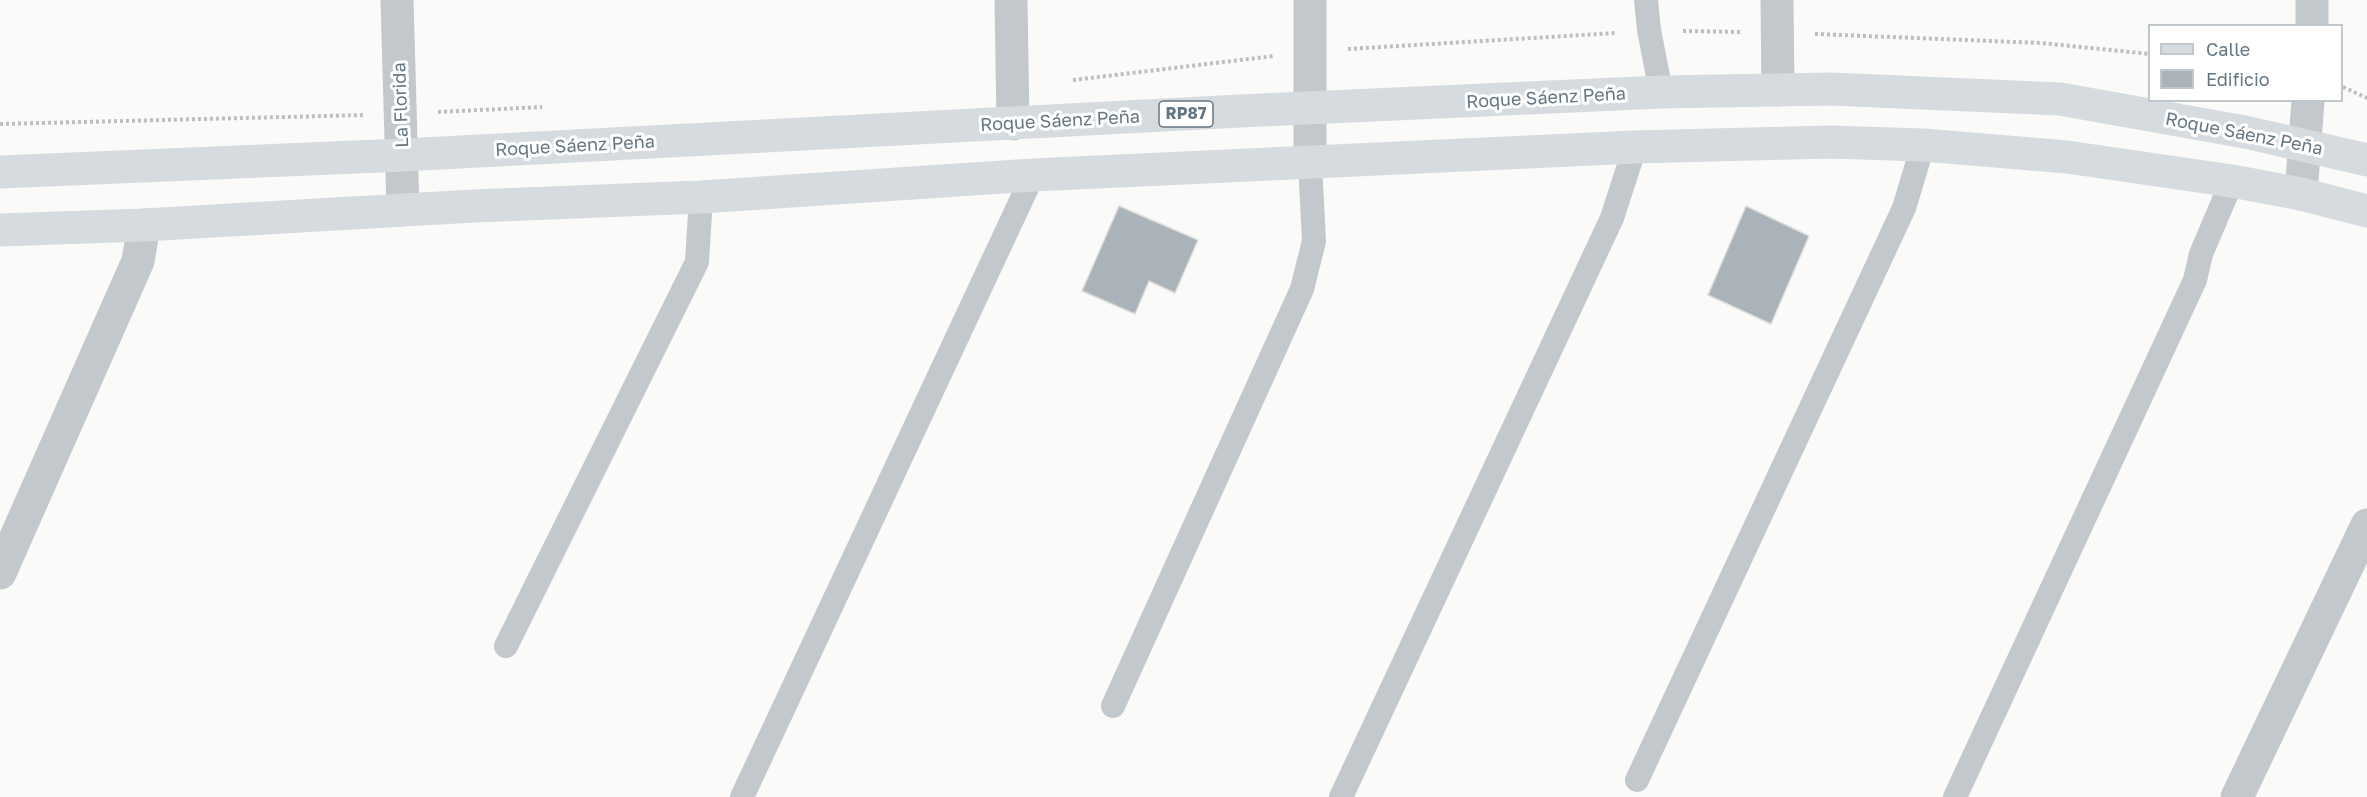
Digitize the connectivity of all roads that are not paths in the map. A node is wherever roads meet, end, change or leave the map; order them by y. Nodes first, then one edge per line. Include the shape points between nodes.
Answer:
1 (397, 0) edge
2 (1011, 0) edge
3 (1310, 0) edge
4 (1646, 0) edge
5 (1777, 0) edge
6 (2312, 0) edge
7 (2312, 24) edge
8 (1778, 90) junction
9 (1661, 92) junction
10 (2308, 102) edge
11 (1308, 109) junction
12 (1013, 124) junction
13 (2305, 145) junction
14 (1923, 146) junction
15 (1635, 147) junction
16 (403, 155) junction
17 (2367, 160) edge
18 (1310, 163) junction
19 (0, 172) edge
20 (1033, 175) junction
21 (2232, 181) junction
22 (2301, 194) junction
23 (701, 197) junction
24 (403, 210) junction
25 (2367, 211) edge
26 (144, 225) junction
27 (0, 230) edge
28 (2367, 525) edge
29 (0, 573) edge
30 (507, 646) dead end
31 (1113, 706) dead end
32 (1636, 780) dead end
33 (742, 797) edge
34 (1341, 797) edge
35 (1955, 797) edge
36 (2237, 797) edge

1 - 16 street, La Florida
2 - 12 street
3 - 11 street
4 - 9 lane
5 - 8 street
6 - 7 street
8 - 9 main road, Roque Sáenz Peña / RP87
8 - 13 main road, Roque Sáenz Peña / RP87 via 1832,88 2060,99
9 - 11 main road, Roque Sáenz Peña / RP87
10 - 13 street
11 - 12 main road, Roque Sáenz Peña / RP87
11 - 18 street
12 - 16 main road, Roque Sáenz Peña / RP87
13 - 17 main road, Roque Sáenz Peña / RP87
13 - 22 street
14 - 15 main road via 1830,142
14 - 21 main road via 2067,157
14 - 32 lane via 1904,208
15 - 18 main road
15 - 34 lane via 1612,218
16 - 19 main road, Roque Sáenz Peña / RP87
16 - 24 street, La Florida
18 - 20 main road
18 - 31 lane via 1314,241 1302,289
20 - 23 main road
20 - 33 lane
21 - 22 main road
21 - 35 lane via 2201,254 2195,280
22 - 25 main road
23 - 24 main road
23 - 30 lane via 697,262
24 - 26 main road
26 - 27 main road
26 - 29 street via 138,261
28 - 36 street

